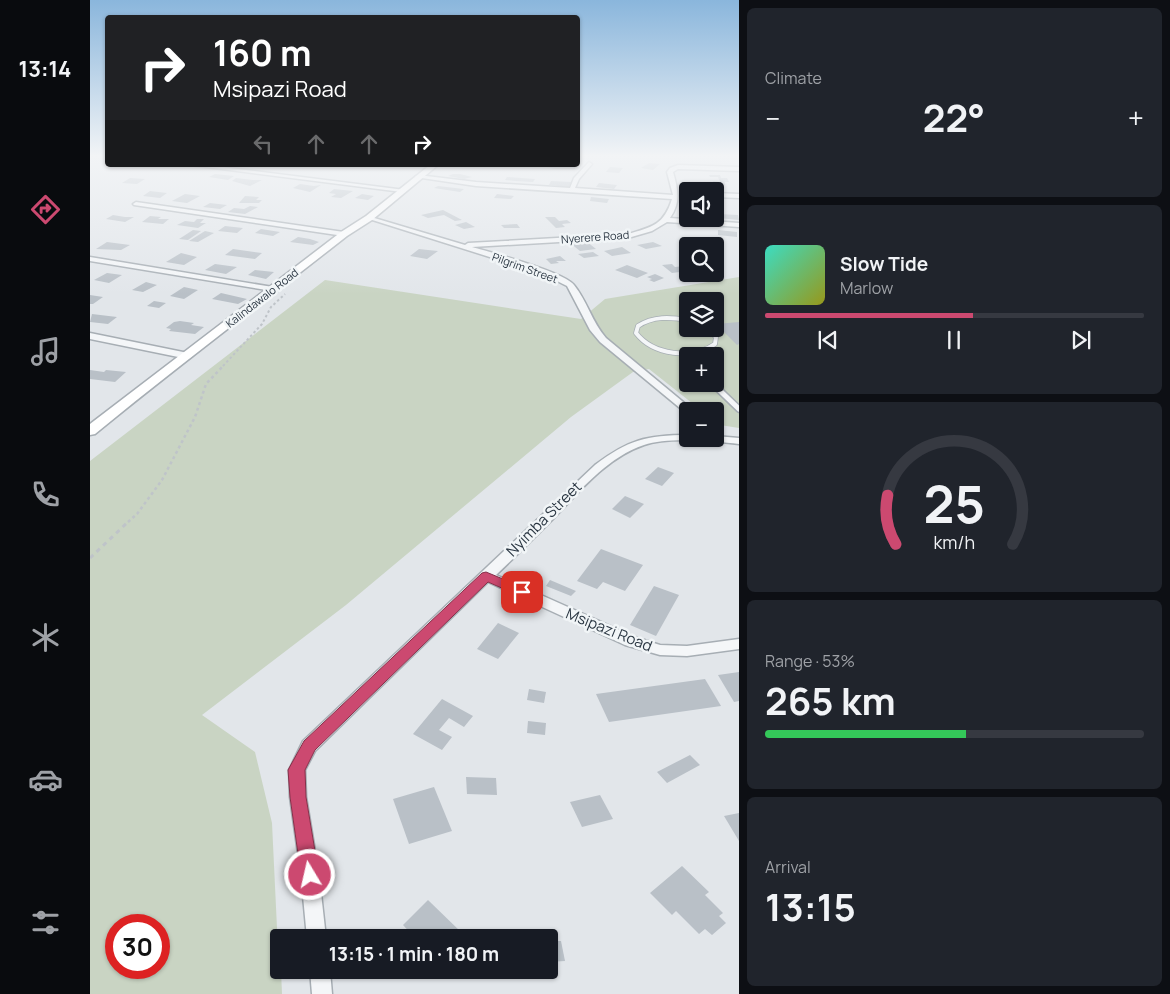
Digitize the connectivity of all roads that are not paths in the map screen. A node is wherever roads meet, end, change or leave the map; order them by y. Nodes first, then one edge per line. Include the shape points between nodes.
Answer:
1 (389, 201) edge
2 (675, 201) edge
3 (136, 204) dead end
4 (369, 218) junction
5 (666, 220) junction
6 (739, 225) edge
7 (344, 234) junction
8 (460, 245) junction
9 (90, 259) edge
10 (273, 289) junction
11 (679, 319) edge
12 (90, 336) edge
13 (716, 337) edge
14 (710, 347) edge
15 (679, 353) edge
16 (188, 356) junction
17 (721, 392) edge
18 (679, 403) edge
19 (739, 409) edge
20 (90, 431) edge
21 (726, 437) edge
22 (486, 576) junction
23 (739, 644) edge
24 (316, 929) edge
25 (321, 979) edge
26 (322, 994) edge

1 - 4 street, Kalindawalo Road
2 - 5 street
3 - 7 street
4 - 7 street, Kalindawalo Road
4 - 8 street, Pilgrim Street
5 - 6 street
5 - 8 street, Nyerere Road via 650,230 628,236
7 - 10 street, Kalindawalo Road
8 - 18 street, Pilgrim Street via 518,263 570,285 594,330 603,340
9 - 10 street
10 - 16 street, Kalindawalo Road
11 - 15 lane via 650,320 636,330 650,346
12 - 16 street
13 - 14 lane via 716,344
16 - 20 street, Kalindawalo Road
17 - 19 lane
21 - 22 street, Nyimba Street via 642,442 620,452 589,476
22 - 23 street, Msipazi Road via 630,641 660,650 687,651
22 - 24 street, Nyimba Street via 309,746 296,770
25 - 26 street

